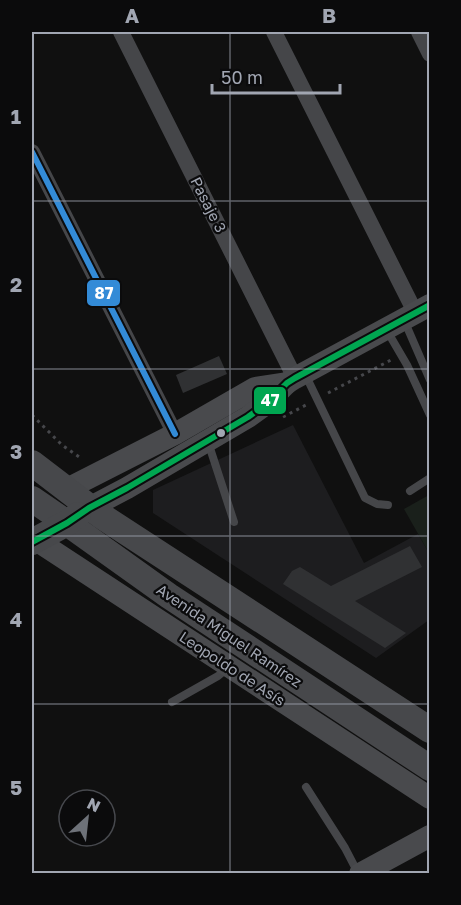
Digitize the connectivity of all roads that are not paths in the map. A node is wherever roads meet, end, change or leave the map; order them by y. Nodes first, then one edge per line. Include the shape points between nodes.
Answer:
1 (121, 32) edge
2 (274, 32) edge
3 (419, 32) edge
4 (429, 54) edge
5 (32, 152) edge
6 (409, 316) edge
7 (296, 378) junction
8 (429, 380) edge
9 (429, 415) edge
10 (175, 434) junction
11 (208, 441) junction
12 (32, 445) edge
13 (32, 464) edge
14 (429, 478) edge
15 (67, 489) junction
16 (410, 491) dead end
17 (33, 502) edge
18 (388, 505) dead end
19 (89, 508) junction
20 (234, 522) dead end
21 (67, 523) junction
22 (34, 541) edge
23 (229, 667) junction
24 (172, 702) dead end
25 (429, 730) edge
26 (429, 768) edge
27 (306, 787) dead end
28 (429, 798) edge
29 (429, 836) edge
30 (359, 873) edge

1 - 7 street, Pasaje 3
2 - 6 street
3 - 4 street
5 - 10 street
6 - 7 street
6 - 8 lane
6 - 9 lane via 408,365
7 - 10 street via 255,388
7 - 11 street via 266,404
7 - 18 lane via 365,498
10 - 15 street
11 - 19 street
11 - 20 lane
12 - 15 main road
13 - 15 main road, Avenida Miguel Ramírez
14 - 16 lane
15 - 17 main road
15 - 19 main road, Avenida Miguel Ramírez
17 - 21 main road, Avenida Miguel Ramírez
19 - 21 main road
19 - 25 main road, Avenida Miguel Ramírez
21 - 22 main road
21 - 26 main road, Avenida Miguel Ramírez via 169,596
22 - 23 street, Leopoldo de Asís
23 - 24 lane
23 - 28 street, Leopoldo de Asís
27 - 30 lane
29 - 30 street

